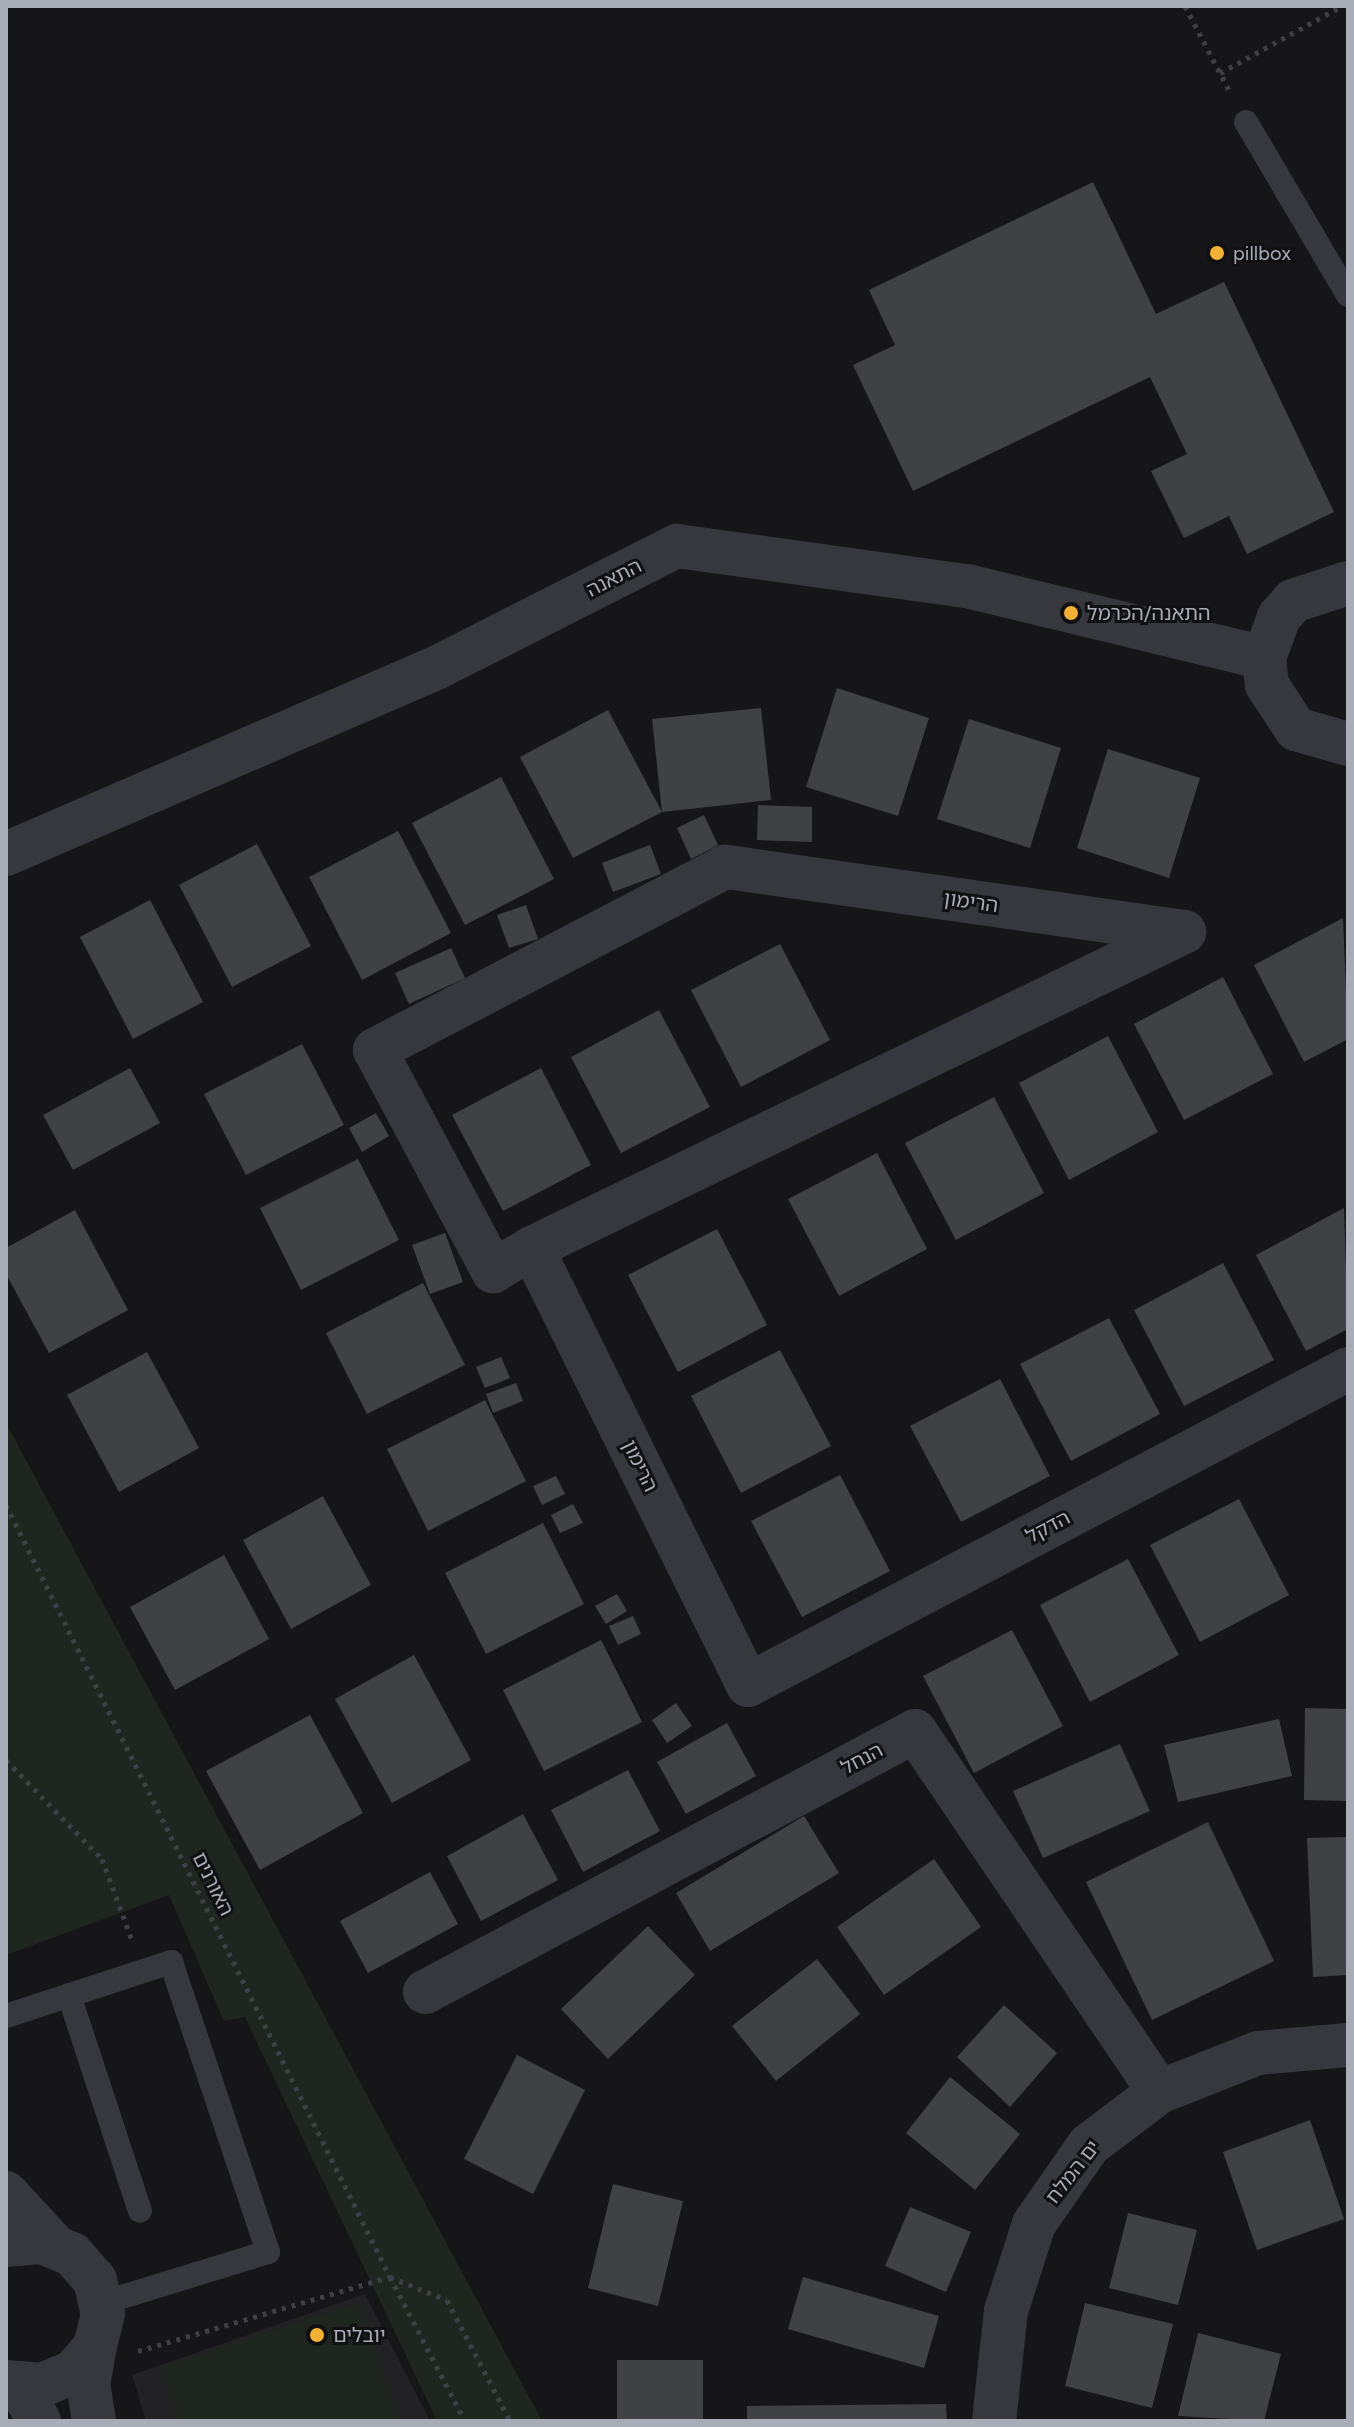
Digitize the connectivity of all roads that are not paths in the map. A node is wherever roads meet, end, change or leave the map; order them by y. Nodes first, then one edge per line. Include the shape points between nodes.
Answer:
1 (1246, 122) road end
2 (1348, 295) edge
3 (1348, 583) edge
4 (1264, 658) junction
5 (1348, 744) edge
6 (6, 854) edge
7 (532, 1248) junction
8 (1348, 1369) edge
9 (748, 1685) joint
10 (425, 1992) dead end
11 (69, 1995) junction
12 (6, 2016) edge
13 (1348, 2045) edge
14 (1159, 2092) junction
15 (6, 2193) edge
16 (140, 2211) dead end
17 (53, 2244) junction
18 (6, 2245) edge
19 (99, 2329) junction
20 (21, 2396) edge
21 (94, 2421) edge
22 (994, 2421) edge

1 - 2 lane
3 - 4 street via 1293,601 1279,617
4 - 5 street via 1267,685 1296,729
4 - 6 street, התאנה via 967,586 677,546 438,667
7 - 7 street, הרימון via 1142,953 1184,932 725,867 375,1050 493,1271
7 - 9 street, הרימון
8 - 9 street, הדקל
10 - 14 street, הנחל via 915,1731
11 - 12 lane
11 - 16 lane
11 - 19 lane via 171,1962 268,2252
13 - 14 street, ים המלח via 1258,2053
14 - 22 street, ים המלח via 1089,2145 1034,2224 1006,2311
15 - 17 street
17 - 18 street
17 - 19 street via 81,2262
19 - 20 street via 64,2378
19 - 21 street via 88,2385

